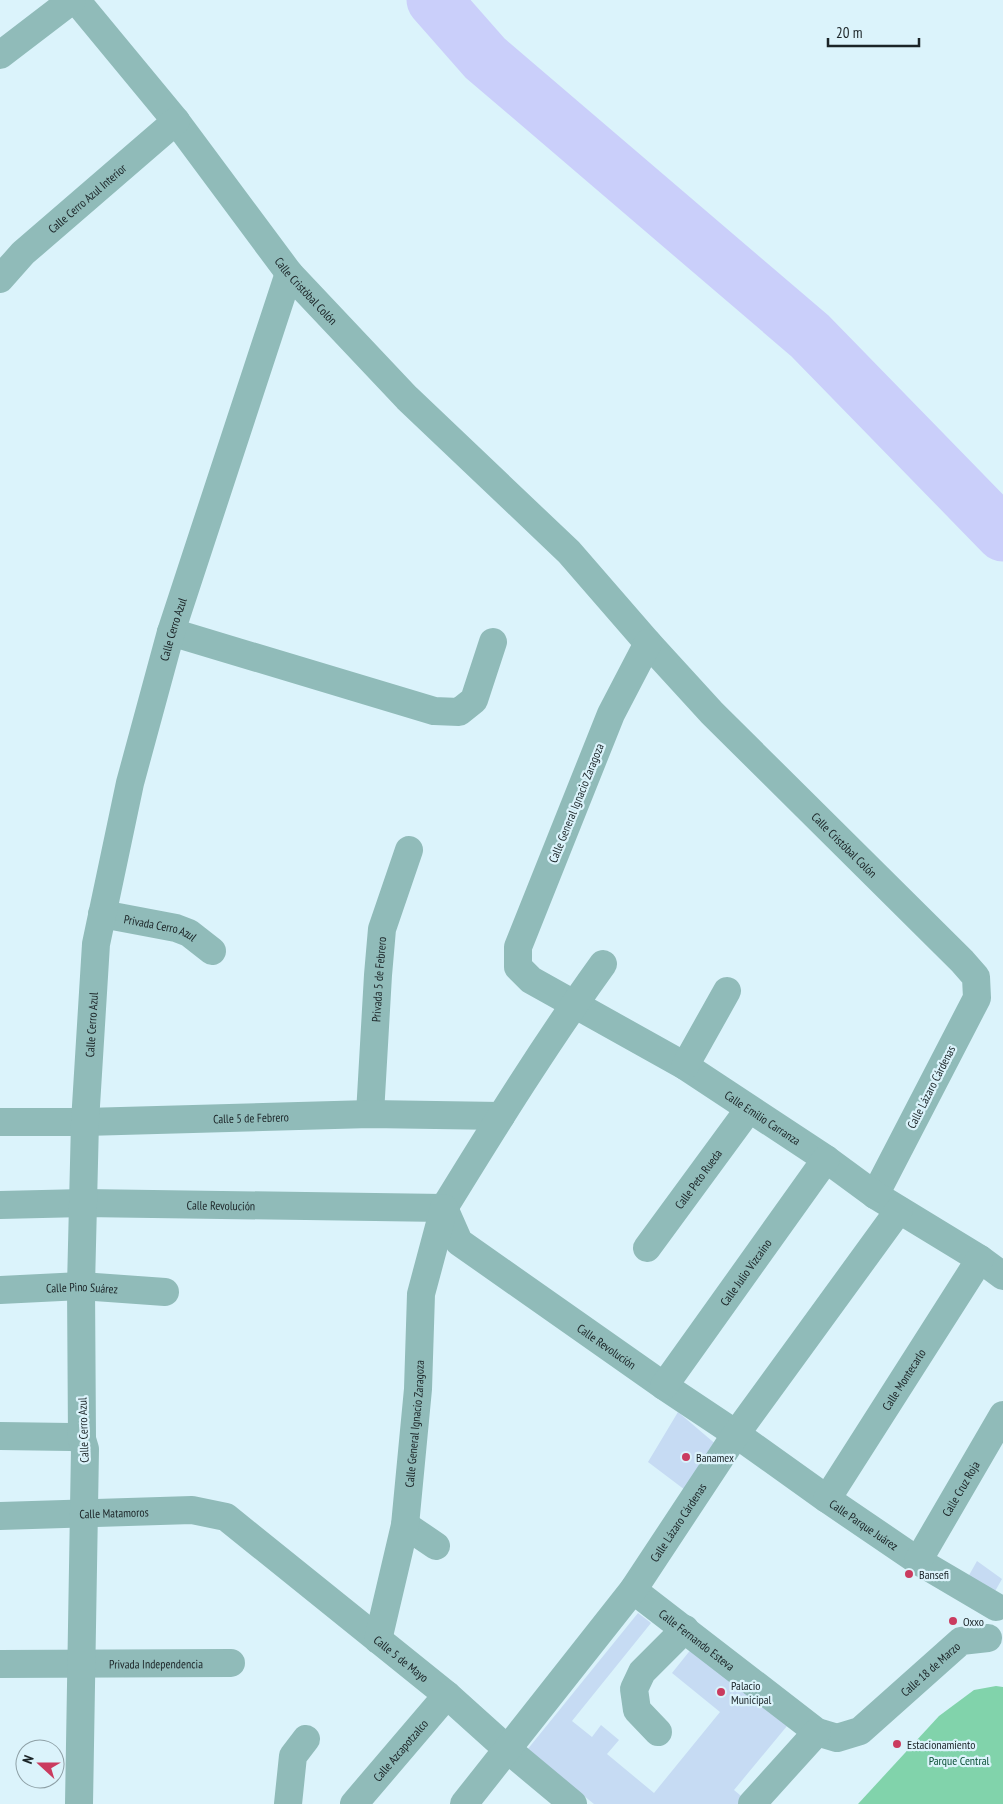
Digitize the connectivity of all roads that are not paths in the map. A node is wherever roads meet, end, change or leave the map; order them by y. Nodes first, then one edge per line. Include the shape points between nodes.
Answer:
1 (72, 0) edge
2 (76, 0) edge
3 (0, 55) edge
4 (176, 122) junction
5 (288, 274) junction
6 (0, 279) edge
7 (171, 632) junction
8 (493, 642) dead end
9 (648, 644) junction
10 (408, 850) dead end
11 (102, 914) junction
12 (212, 951) dead end
13 (603, 964) dead end
14 (518, 967) joint
15 (976, 977) joint
16 (727, 991) dead end
17 (574, 1004) junction
18 (685, 1066) junction
19 (749, 1109) junction
20 (370, 1114) junction
21 (501, 1116) junction
22 (0, 1122) edge
23 (85, 1122) junction
24 (826, 1159) junction
25 (876, 1195) junction
26 (84, 1203) junction
27 (0, 1205) edge
28 (444, 1208) junction
29 (899, 1210) junction
30 (647, 1248) dead end
31 (980, 1259) junction
32 (1003, 1276) edge
33 (81, 1286) junction
34 (0, 1290) edge
35 (165, 1292) dead end
36 (664, 1386) junction
37 (1003, 1415) edge
38 (736, 1434) junction
39 (0, 1436) edge
40 (82, 1439) junction
41 (827, 1499) junction
42 (84, 1512) junction
43 (0, 1516) edge
44 (226, 1517) joint
45 (405, 1525) junction
46 (436, 1546) dead end
47 (918, 1561) junction
48 (633, 1590) junction
49 (1000, 1599) edge
50 (685, 1629) junction
51 (378, 1640) junction
52 (995, 1643) edge
53 (0, 1664) edge
54 (82, 1664) junction
55 (231, 1664) dead end
56 (447, 1695) junction
57 (658, 1732) dead end
58 (827, 1735) junction
59 (306, 1739) dead end
60 (507, 1749) junction
61 (79, 1804) edge
62 (288, 1804) edge
63 (354, 1804) edge
64 (464, 1804) edge
65 (573, 1804) edge
66 (752, 1804) edge

1 - 3 street
2 - 4 street, Calle Cristóbal Colón
4 - 5 street, Calle Cristóbal Colón
4 - 6 street, Calle Cerro Azul Interior via 24,253
5 - 7 street, Calle Cerro Azul
5 - 9 street, Calle Cristóbal Colón via 407,398 569,552
7 - 8 street via 434,711 459,712 474,700
7 - 11 street, Calle Cerro Azul via 130,783
9 - 14 street, Calle General Ignacio Zaragoza via 611,714 518,947
9 - 15 street, Calle Cristóbal Colón via 712,713
10 - 20 street, Privada 5 de Febrero via 382,929
11 - 12 street, Privada Cerro Azul via 176,928 189,933
11 - 23 street, Calle Cerro Azul via 96,944
13 - 17 street
14 - 17 street, Calle Emilio Carranza via 531,980
15 - 25 street, Calle Lázaro Cárdenas via 977,998
16 - 18 street
17 - 18 street, Calle Emilio Carranza
17 - 21 street
18 - 19 street, Calle Emilio Carranza
19 - 24 street, Calle Emilio Carranza
19 - 30 street, Calle Peto Rueda
20 - 21 street, Calle 5 de Febrero
20 - 23 street, Calle 5 de Febrero
21 - 28 street
22 - 23 street, Calle 5 de Febrero
23 - 26 street, Calle Cerro Azul
24 - 25 street, Calle Emilio Carranza
24 - 36 street, Calle Julio Vizcaíno
25 - 29 street, Calle Emilio Carranza
26 - 27 street, Calle Revolución
26 - 28 street, Calle Revolución
26 - 33 street, Calle Cerro Azul
28 - 36 street, Calle Revolución via 459,1242
28 - 45 street, Calle General Ignacio Zaragoza via 421,1294 418,1389
29 - 31 street, Calle Emilio Carranza
29 - 38 street, Calle Lázaro Cárdenas
31 - 32 street, Calle Emilio Carranza
31 - 41 street, Calle Montecarlo
33 - 34 street, Calle Pino Suárez
33 - 35 street, Calle Pino Suárez
33 - 40 street, Calle Cerro Azul
36 - 38 street, Calle Revolución
37 - 47 street, Calle Cruz Roja
38 - 41 street, Calle Parque Juárez
38 - 48 street, Calle Lázaro Cárdenas
39 - 40 street
40 - 42 street, Calle Cerro Azul via 85,1449
41 - 47 street, Calle Parque Juárez
42 - 43 street, Calle Matamoros
42 - 44 street, Calle Matamoros via 192,1510
42 - 54 street, Calle Cerro Azul
44 - 51 street, Calle 5 de Mayo
45 - 46 street
45 - 51 street, Calle General Ignacio Zaragoza
47 - 49 street, Calle Parque Juárez
48 - 50 street, Calle Fernando Esteva
48 - 60 street, Calle Lázaro Cárdenas
49 - 52 street, Calle 18 de Marzo
50 - 57 street via 642,1672 634,1689 637,1710
50 - 58 street, Calle Fernando Esteva
51 - 56 street, Calle 5 de Mayo
52 - 58 street, Calle 18 de Marzo via 961,1641 860,1731
53 - 54 street, Privada Independencia
54 - 55 street, Privada Independencia
54 - 61 street, Calle Cerro Azul
56 - 60 street, Calle 5 de Mayo
56 - 63 street, Calle Azcapotzalco
58 - 66 street
59 - 62 street via 293,1756
60 - 64 street, Calle Lázaro Cárdenas
60 - 65 street, Calle 5 de Mayo

